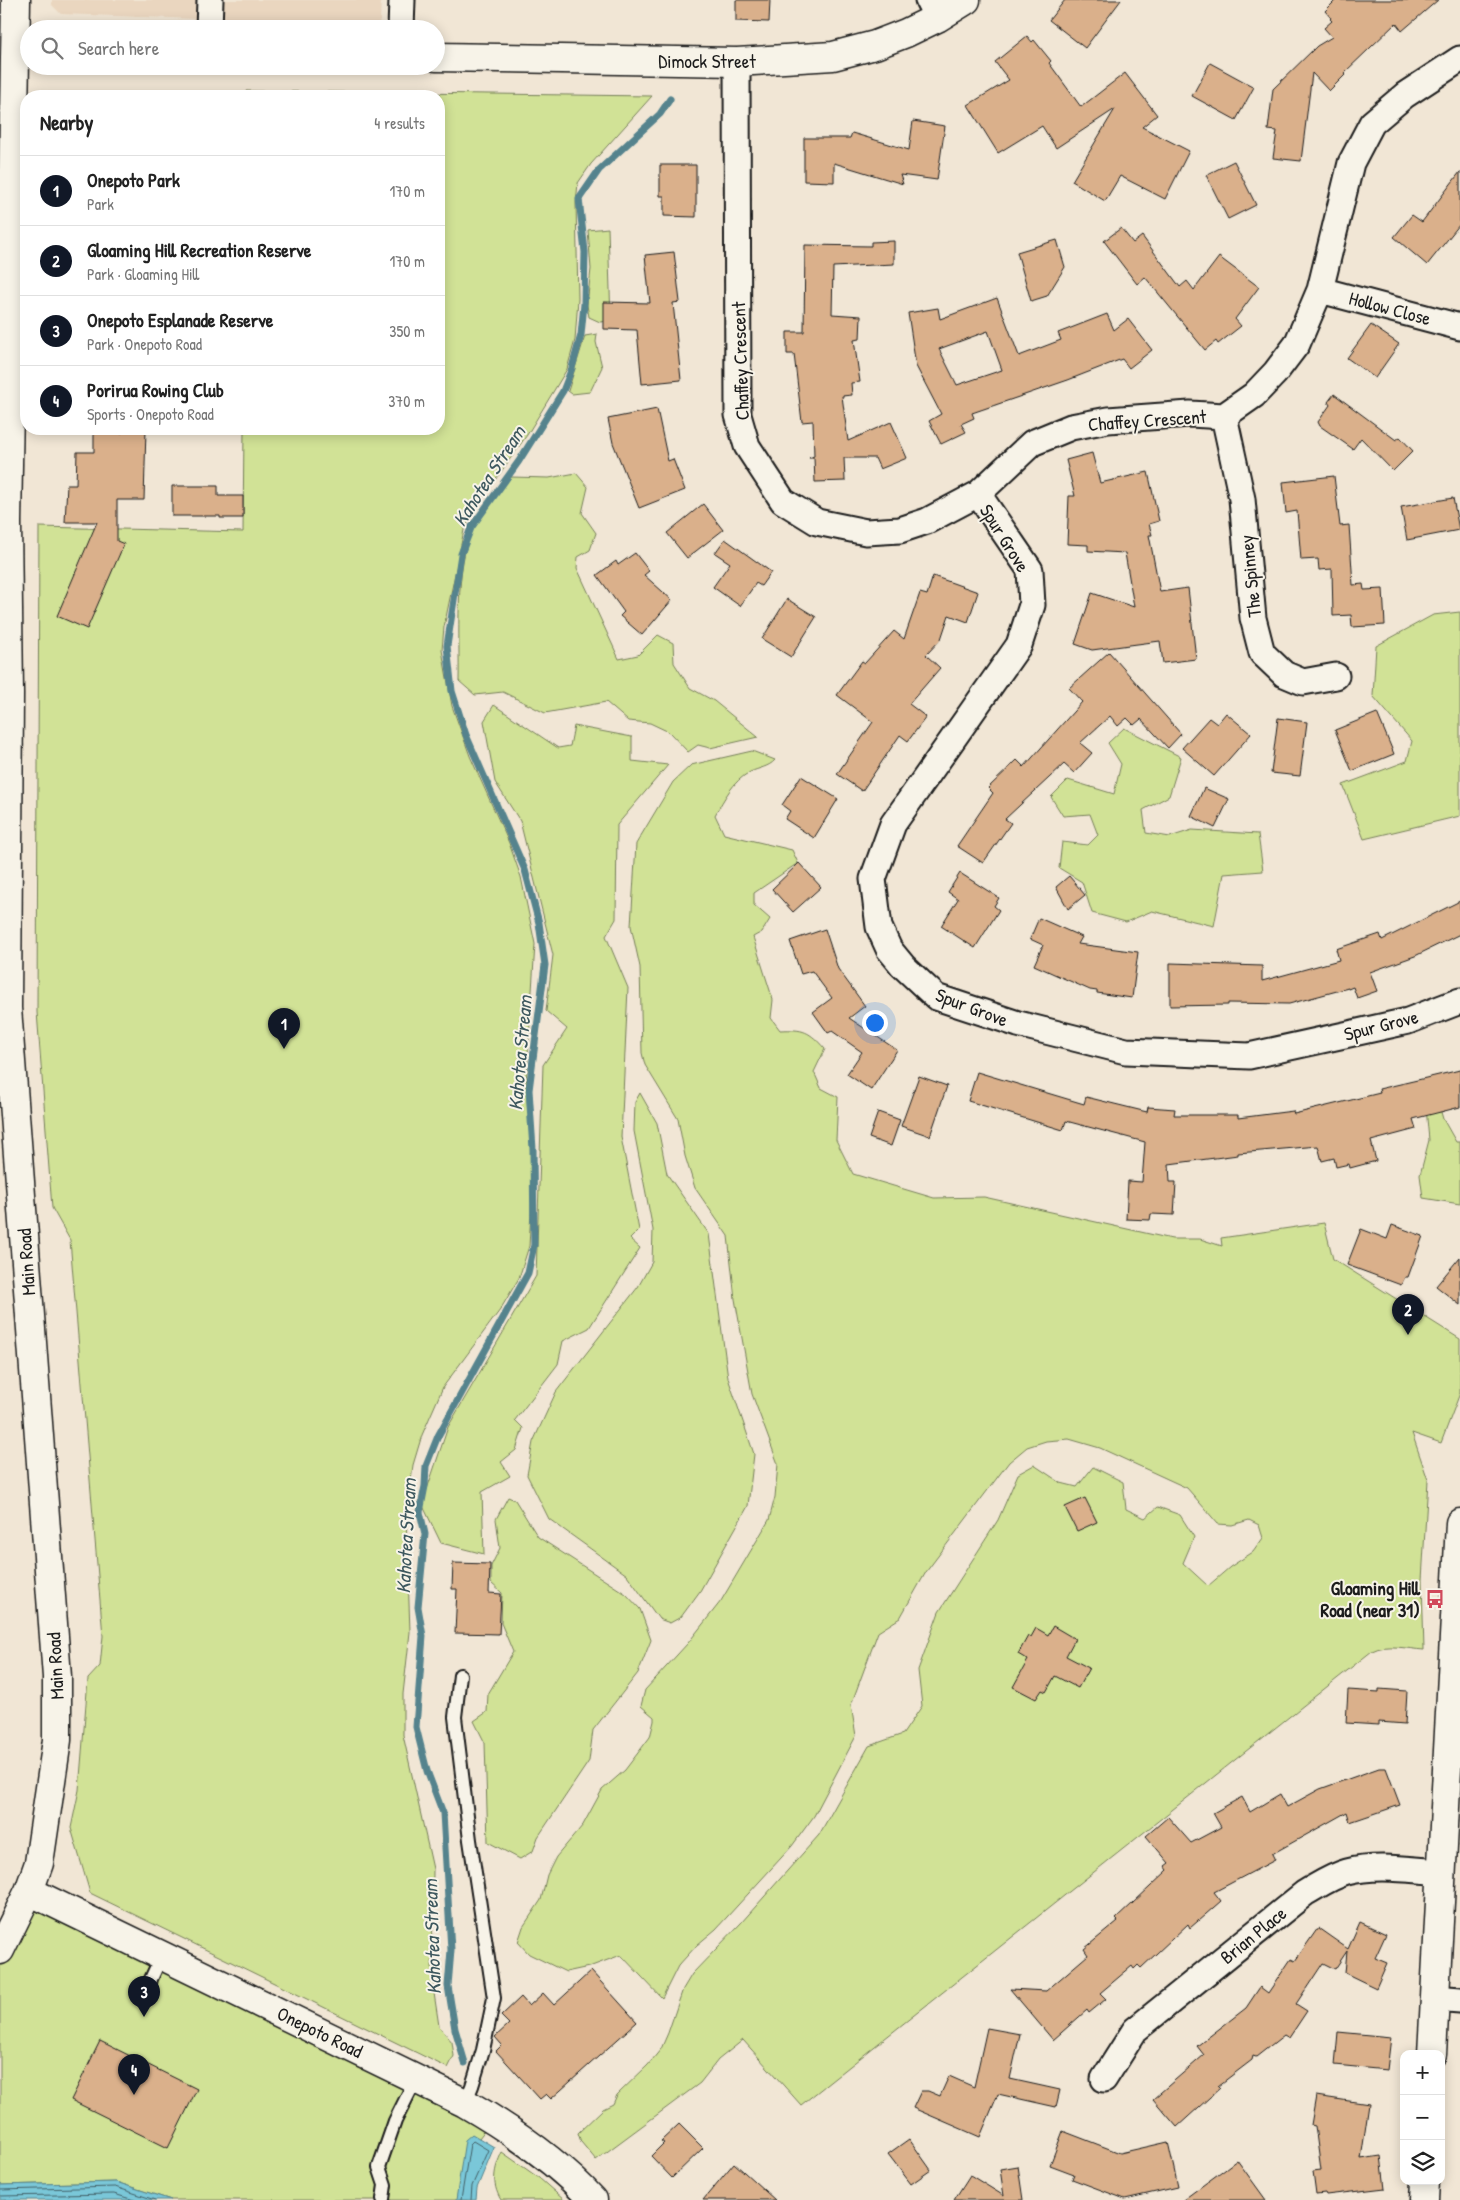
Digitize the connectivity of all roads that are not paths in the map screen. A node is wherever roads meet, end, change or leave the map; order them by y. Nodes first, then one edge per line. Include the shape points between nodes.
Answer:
1 (16, 0) edge
2 (210, 0) edge
3 (402, 0) edge
4 (966, 0) edge
5 (932, 9) edge
6 (210, 20) edge
7 (401, 20) edge
8 (20, 35) edge
9 (445, 58) edge
10 (1460, 59) edge
11 (737, 62) junction
12 (21, 75) edge
13 (21, 90) edge
14 (20, 104) edge
15 (1320, 290) junction
16 (1460, 327) edge
17 (1224, 416) junction
18 (978, 494) junction
19 (4, 523) edge
20 (1336, 676) dead end
21 (1460, 1001) edge
22 (1460, 1523) edge
23 (460, 1675) dead end
24 (1441, 1872) junction
25 (29, 1891) junction
26 (1, 1946) edge
27 (162, 1955) junction
28 (146, 1998) dead end
29 (1447, 1999) edge
30 (1433, 2050) edge
31 (416, 2079) junction
32 (1104, 2079) dead end
33 (465, 2103) junction
34 (1425, 2185) edge
35 (383, 2199) dead end
36 (593, 2200) edge
37 (1424, 2200) edge

1 - 8 main road, Main Road
2 - 6 street
3 - 7 street
4 - 5 main road, Dimock Street
5 - 11 main road, Dimock Street via 875,46 833,56
9 - 11 main road, Dimock Street
10 - 15 street, Chaffey Crescent via 1405,94 1372,123 1351,163
11 - 18 street, Chaffey Crescent via 738,414 747,446 783,501 817,522 866,532 900,530 928,521
12 - 13 main road, Main Road
14 - 19 main road, Main Road
15 - 16 street, Hollow Close
15 - 17 street, Chaffey Crescent via 1297,344 1275,373 1254,395
17 - 18 street, Chaffey Crescent via 1190,414 1118,419 1071,427 1032,443
17 - 20 street, The Spinney via 1242,498 1253,618 1262,653 1284,674 1303,682
18 - 21 street, Spur Grove via 1030,570 1032,605 1019,646 893,824 873,878 879,927 903,966 936,997 1018,1024 1126,1051 1250,1056 1408,1021
19 - 25 main road, Main Road via 9,694 6,1008 57,1677 57,1740 50,1799 39,1863
22 - 24 main road
23 - 33 lane via 455,1717 494,1998 483,2050
24 - 29 main road
24 - 32 street, Brian Place via 1371,1869 1348,1872 1330,1878 1305,1893 1135,2030
25 - 26 main road, Main Road
25 - 27 main road, Onepoto Road
27 - 28 lane
27 - 31 main road, Onepoto Road
29 - 30 main road
31 - 33 main road, Onepoto Road
31 - 35 lane via 395,2121 379,2167 385,2185
33 - 36 main road, Onepoto Road via 554,2162
34 - 37 main road

